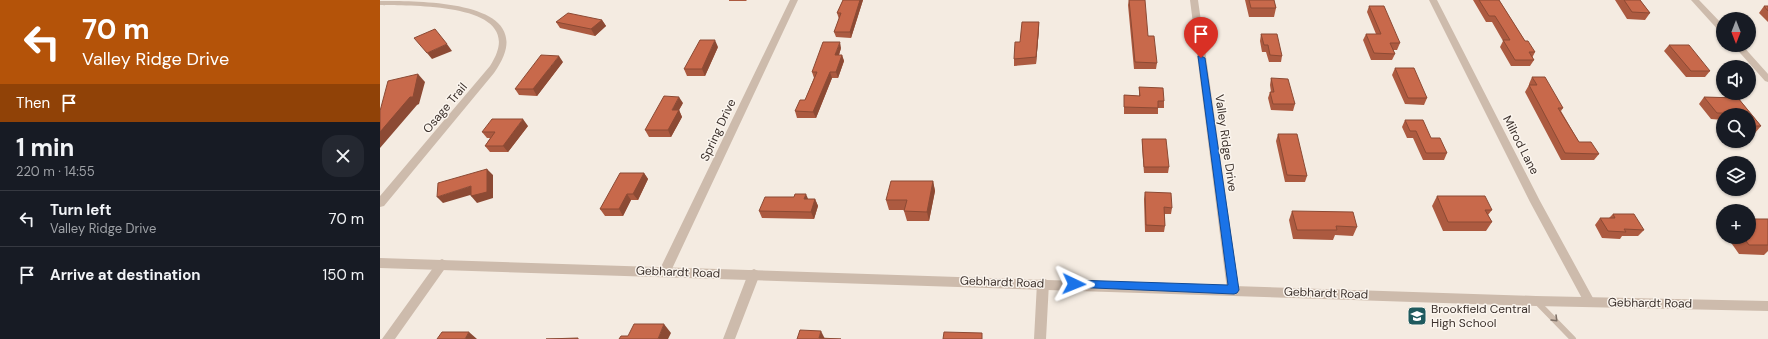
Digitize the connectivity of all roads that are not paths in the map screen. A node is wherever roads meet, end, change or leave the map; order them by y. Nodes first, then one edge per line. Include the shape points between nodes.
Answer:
1 (794, 0) edge
2 (1194, 0) edge
3 (1433, 0) edge
4 (1695, 0) edge
5 (380, 3) edge
6 (1716, 22) edge
7 (1743, 52) edge
8 (1768, 79) edge
9 (380, 202) edge
10 (380, 263) edge
11 (442, 264) junction
12 (665, 271) junction
13 (754, 274) junction
14 (1043, 283) junction
15 (1234, 290) junction
16 (1536, 301) junction
17 (1589, 301) junction
18 (1768, 306) edge
19 (388, 339) edge
20 (729, 339) edge
21 (1040, 339) edge
22 (1572, 339) edge

1 - 12 street, Spring Drive
2 - 15 street, Valley Ridge Drive
3 - 17 street, Milrod Lane via 1535,202
4 - 6 street
5 - 9 street, Osage Trail via 474,8 494,19 503,40 497,62 468,100
7 - 8 street
10 - 11 street, Gebhardt Road
11 - 12 street, Gebhardt Road
11 - 19 street
12 - 13 street, Gebhardt Road
13 - 14 street, Gebhardt Road
13 - 20 street
14 - 15 street, Gebhardt Road
14 - 21 street
15 - 16 street, Gebhardt Road
16 - 17 street, Gebhardt Road
16 -> 22 lane
17 - 18 street, Gebhardt Road

